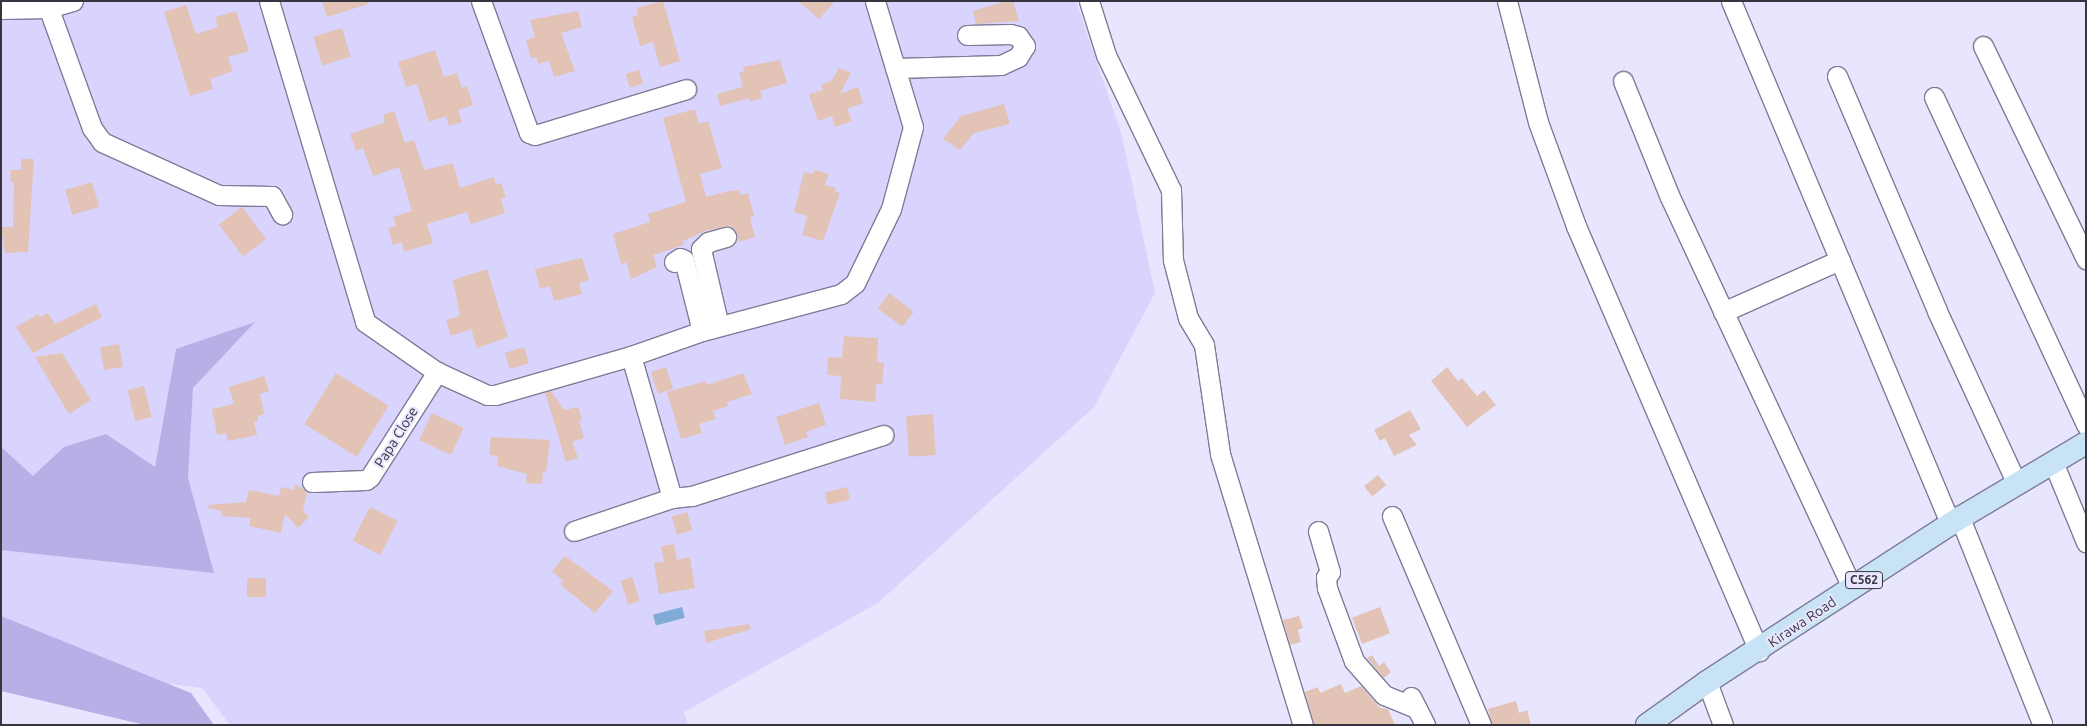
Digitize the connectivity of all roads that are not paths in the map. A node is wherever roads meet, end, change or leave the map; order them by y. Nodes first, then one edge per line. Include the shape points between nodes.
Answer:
1 (73, 1) edge
2 (269, 1) edge
3 (482, 1) edge
4 (875, 1) edge
5 (1089, 1) edge
6 (1507, 1) edge
7 (1731, 1) edge
8 (47, 5) edge
9 (1, 9) edge
10 (967, 35) dead end
11 (1983, 46) dead end
12 (895, 68) junction
13 (1837, 76) dead end
14 (1623, 81) dead end
15 (686, 89) dead end
16 (1934, 97) dead end
17 (282, 214) dead end
18 (726, 237) dead end
19 (2086, 259) edge
20 (1840, 260) junction
21 (674, 262) dead end
22 (1723, 312) junction
23 (711, 328) junction
24 (631, 356) junction
25 (437, 372) junction
26 (2086, 425) edge
27 (883, 435) dead end
28 (2086, 443) edge
29 (2053, 462) junction
30 (312, 482) dead end
31 (2017, 484) junction
32 (672, 498) junction
33 (1392, 516) dead end
34 (1956, 522) junction
35 (574, 531) dead end
36 (1318, 531) dead end
37 (2086, 542) edge
38 (1852, 588) junction
39 (1759, 651) junction
40 (1707, 682) junction
41 (1417, 709) edge
42 (2042, 723) dead end
43 (1303, 725) edge
44 (1481, 725) edge
45 (1647, 725) edge
46 (1723, 725) edge

1 - 8 street
2 - 25 street via 365,322
3 - 15 street via 529,133 535,135
4 - 12 street
5 - 43 street via 1106,55 1171,190 1172,260 1188,318 1204,345 1220,454
6 - 39 street via 1538,122 1576,226
7 - 20 street
8 - 9 street
8 - 17 street via 92,128 102,142 219,195 272,196
10 - 12 street via 1010,34 1018,36 1025,46 1018,57 1002,65
11 - 19 street
12 - 23 street via 912,127 891,209 855,282 842,294
13 - 31 street via 1936,311
14 - 22 street via 1669,195
16 - 26 street
18 - 23 street via 708,242 701,249
20 - 22 street
20 - 34 street
21 - 23 street via 680,258 684,260
22 - 38 street
23 - 24 street
24 - 25 street via 495,395 487,395
24 - 32 street
25 - 30 street, Papa Close via 370,477 366,480
27 - 32 street via 692,496
28 - 29 main road, Kirawa Road / C562
29 - 31 main road, Kirawa Road / C562
29 - 37 street
31 - 34 main road, Kirawa Road / C562
32 - 35 street
33 - 44 street
34 - 38 main road, Kirawa Road / C562
34 - 42 street
36 - 41 street via 1330,572 1326,578 1327,588 1354,661 1384,695
38 - 39 main road, Kirawa Road / C562
39 - 40 main road, Kirawa Road / C562
40 - 45 main road, Kirawa Road / C562
40 - 46 street

